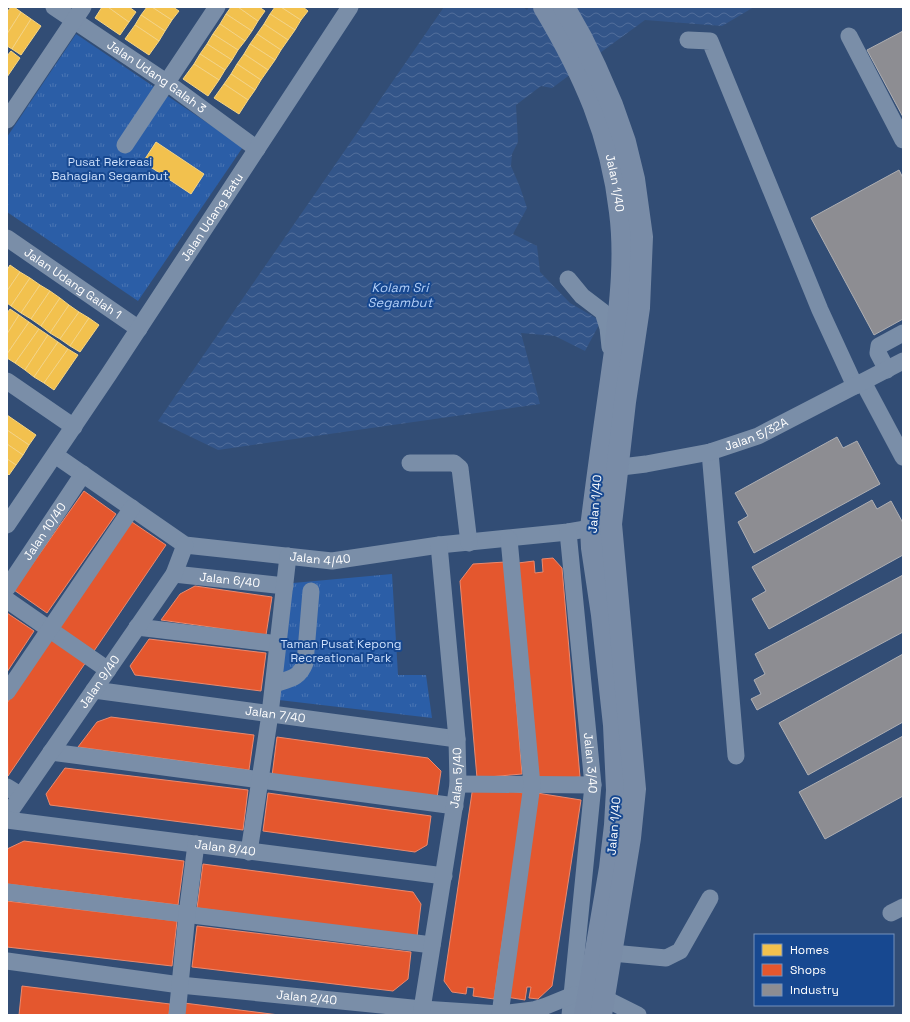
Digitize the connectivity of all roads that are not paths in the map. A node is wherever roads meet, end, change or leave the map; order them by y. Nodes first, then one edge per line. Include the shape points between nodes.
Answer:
1 (54, 7) edge
2 (217, 7) edge
3 (350, 7) edge
4 (544, 7) edge
5 (564, 7) edge
6 (79, 14) edge
7 (849, 36) dead end
8 (688, 40) dead end
9 (166, 82) junction
10 (604, 108) junction
11 (9, 112) edge
12 (903, 140) edge
13 (125, 145) dead end
14 (257, 148) junction
15 (7, 238) edge
16 (568, 279) dead end
17 (139, 329) junction
18 (903, 333) edge
19 (903, 361) edge
20 (612, 369) junction
21 (887, 370) junction
22 (7, 381) edge
23 (859, 384) junction
24 (74, 427) junction
25 (710, 452) junction
26 (55, 455) junction
27 (903, 457) edge
28 (410, 462) dead end
29 (607, 469) junction
30 (83, 474) junction
31 (132, 508) junction
32 (7, 525) edge
33 (601, 526) junction
34 (568, 532) junction
35 (508, 539) junction
36 (469, 543) junction
37 (185, 545) junction
38 (438, 546) junction
39 (288, 556) junction
40 (174, 574) junction
41 (285, 586) junction
42 (7, 588) edge
43 (311, 591) dead end
44 (7, 600) edge
45 (137, 627) junction
46 (50, 629) junction
47 (279, 644) junction
48 (108, 670) junction
49 (274, 684) junction
50 (94, 690) junction
51 (7, 692) edge
52 (270, 714) junction
53 (457, 739) junction
54 (51, 752) junction
55 (736, 756) dead end
56 (260, 781) junction
57 (458, 784) junction
58 (532, 785) junction
59 (593, 785) junction
60 (14, 791) edge
61 (455, 806) junction
62 (7, 816) edge
63 (7, 820) edge
64 (196, 844) junction
65 (249, 852) junction
66 (444, 876) junction
67 (7, 892) edge
68 (710, 898) dead end
69 (187, 914) junction
70 (432, 945) junction
71 (612, 953) junction
72 (7, 961) edge
73 (180, 985) junction
74 (590, 1004) edge
75 (362, 1009) edge
76 (422, 1009) junction
77 (500, 1014) junction
78 (177, 1015) edge
79 (570, 1015) edge
80 (638, 1015) edge

1 - 6 street, Jalan Udang Galah 3
2 - 9 street
3 - 14 street, Jalan Udang Batu
4 - 10 main road, Jalan 1/40
5 - 10 main road, Jalan 1/40 via 582,39
6 - 9 street, Jalan Udang Galah 3
6 - 11 street
7 - 12 street
8 - 23 street via 710,41 820,310
9 - 13 street
9 - 14 street, Jalan Udang Galah 3
10 - 20 main road, Jalan 1/40 via 623,245 620,304
10 - 29 main road, Jalan 1/40 via 625,142 634,179 642,237 640,308
14 - 17 street, Jalan Udang Batu
15 - 17 street, Jalan Udang Galah 1
16 - 20 street via 582,296 603,312 608,328
17 - 24 street, Jalan Udang Batu
18 - 21 street via 879,346 878,353
19 - 21 street, Jalan 5/32A
20 - 29 main road, Jalan 1/40
21 - 23 street, Jalan 5/32A
22 - 24 street
23 - 25 street, Jalan 5/32A via 758,436
23 - 27 street
24 - 26 street
25 - 29 street, Jalan 5/32A
25 - 55 street
26 - 30 street, Jalan 4/40
26 - 32 street
28 - 36 street via 454,463 460,468
29 - 33 main road, Jalan 1/40
30 - 31 street, Jalan 4/40
30 - 42 street, Jalan 10/40
31 - 37 street, Jalan 4/40
31 - 46 street
33 - 34 street, Jalan 4/40
33 - 71 main road, Jalan 1/40 via 635,789
33 - 74 main road, Jalan 1/40 via 592,548 614,726 617,790 616,824
34 - 35 street, Jalan 4/40
34 - 59 street, Jalan 3/40
35 - 36 street, Jalan 4/40
35 - 58 street
36 - 38 street, Jalan 4/40
37 - 39 street, Jalan 4/40
37 - 40 street, Jalan 9/40
38 - 39 street, Jalan 4/40 via 332,561
38 - 53 street, Jalan 5/40
39 - 41 street
40 - 41 street, Jalan 6/40
40 - 45 street, Jalan 9/40
41 - 47 street
43 - 49 street via 306,663 297,676
44 - 46 street
45 - 47 street
45 - 48 street, Jalan 9/40
46 - 48 street
46 - 51 street
47 - 49 street
48 - 50 street, Jalan 9/40
49 - 52 street
50 - 52 street, Jalan 7/40
50 - 54 street, Jalan 9/40
52 - 53 street, Jalan 7/40
52 - 56 street
53 - 57 street, Jalan 5/40
54 - 56 street
54 - 60 street, Jalan 9/40
56 - 61 street
56 - 65 street
57 - 58 street
57 - 61 street, Jalan 5/40
58 - 59 street
58 - 77 street
59 - 74 street, Jalan 3/40
60 - 62 street, Jalan 9/40
61 - 66 street, Jalan 5/40
63 - 64 street, Jalan 8/40
64 - 65 street, Jalan 8/40
64 - 69 street
65 - 66 street, Jalan 8/40
66 - 70 street, Jalan 5/40
67 - 69 street
68 - 71 street via 680,951 673,955 666,958
69 - 70 street
69 - 73 street
70 - 76 street, Jalan 5/40
71 - 74 main road, Jalan 1/40
72 - 73 street, Jalan 2/40
73 - 75 street, Jalan 2/40
73 - 78 street
74 - 77 street, Jalan 2/40 via 546,1006
74 - 79 street, Jalan 3/40
74 - 80 street
75 - 76 street, Jalan 2/40
76 - 77 street, Jalan 2/40

